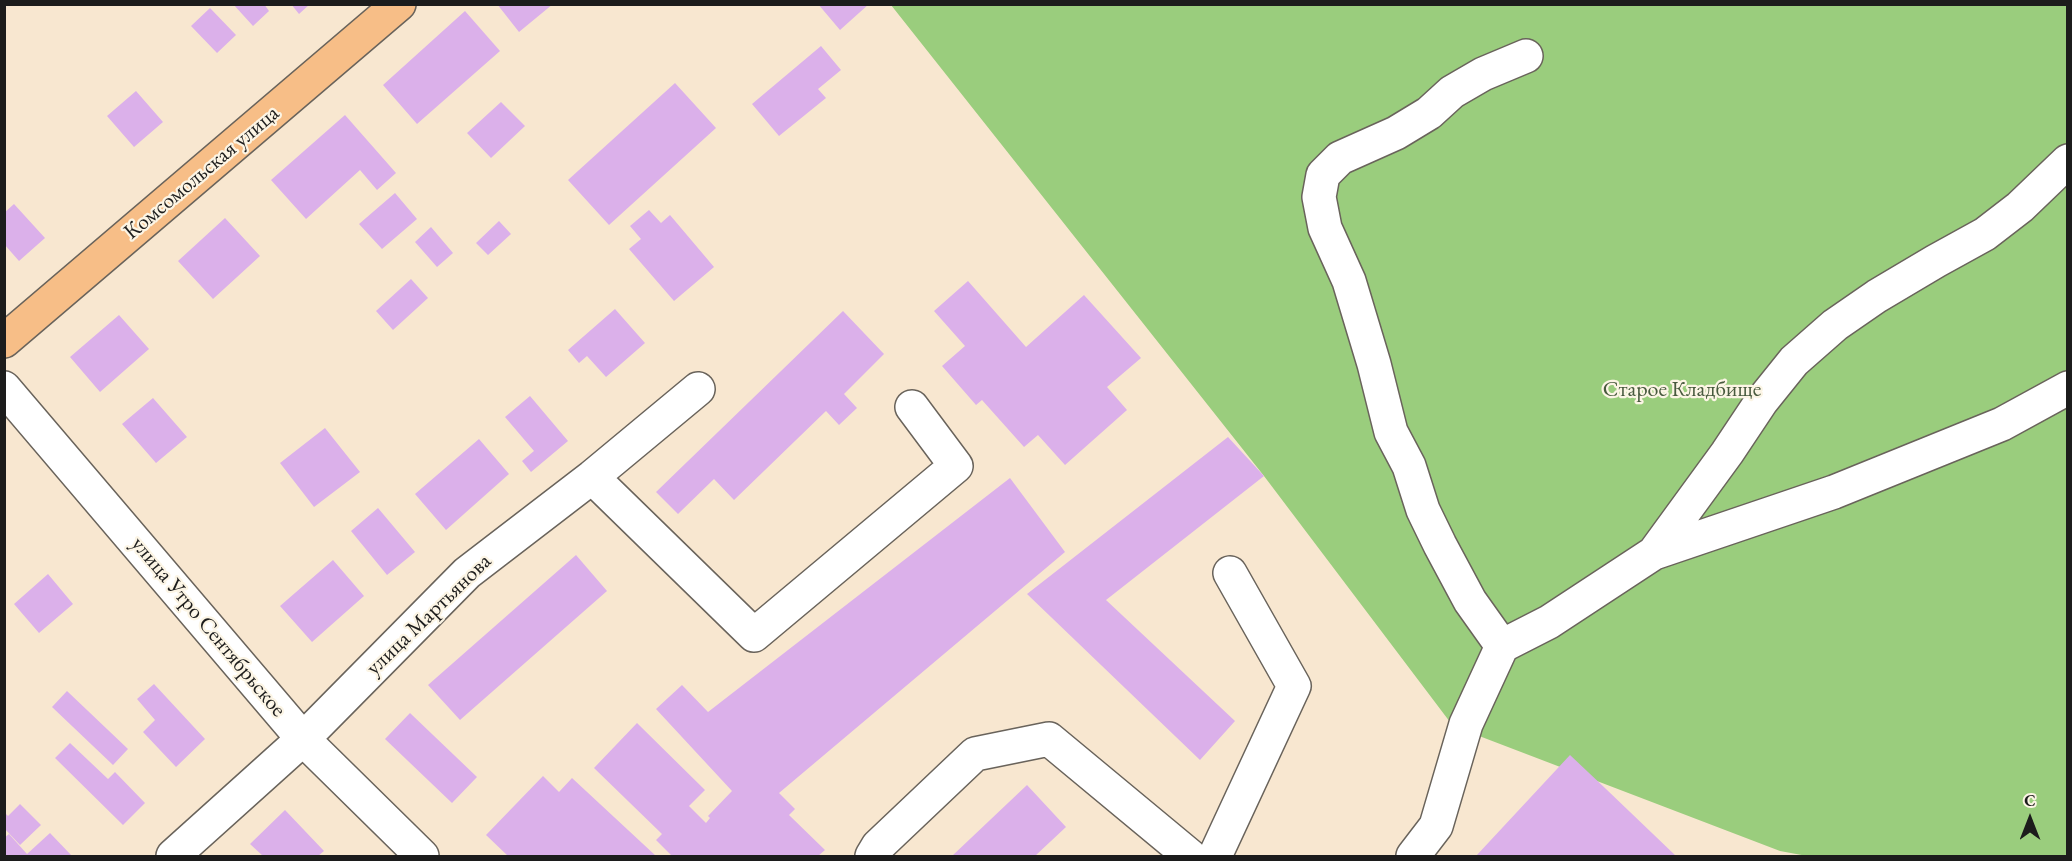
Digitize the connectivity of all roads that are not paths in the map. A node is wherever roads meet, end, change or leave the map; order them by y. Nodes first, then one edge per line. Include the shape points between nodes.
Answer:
1 (399, 4) edge
2 (1526, 56) dead end
3 (2067, 161) edge
4 (4, 341) edge
5 (4, 388) edge
6 (2067, 388) edge
7 (698, 389) dead end
8 (912, 407) dead end
9 (592, 477) junction
10 (1654, 553) junction
11 (1230, 573) dead end
12 (1502, 646) junction
13 (303, 739) junction
14 (173, 856) edge
15 (422, 856) edge
16 (872, 856) edge
17 (1190, 856) edge
18 (1215, 856) edge
19 (1413, 856) edge

1 - 4 main road, Комсомольская улица
2 - 12 street via 1452,92 1429,113 1396,133 1340,158 1323,175 1319,197 1325,228 1349,281 1391,432 1423,510 1470,601
3 - 10 street via 2020,207 1985,234 1877,296 1835,325 1794,362
5 - 13 street, улица Утро Сентябрьское
6 - 10 street via 2002,424 1834,492
7 - 9 street, улица Мартьянова
8 - 9 street via 956,466 754,635
9 - 13 street, улица Мартьянова via 467,573
10 - 12 street via 1549,622
11 - 18 street via 1294,686
12 - 19 street via 1466,724 1436,826
13 - 14 street, улица Мартьянова
13 - 15 street, улица Утро Сентябрьское
16 - 17 street via 975,754 1049,739

